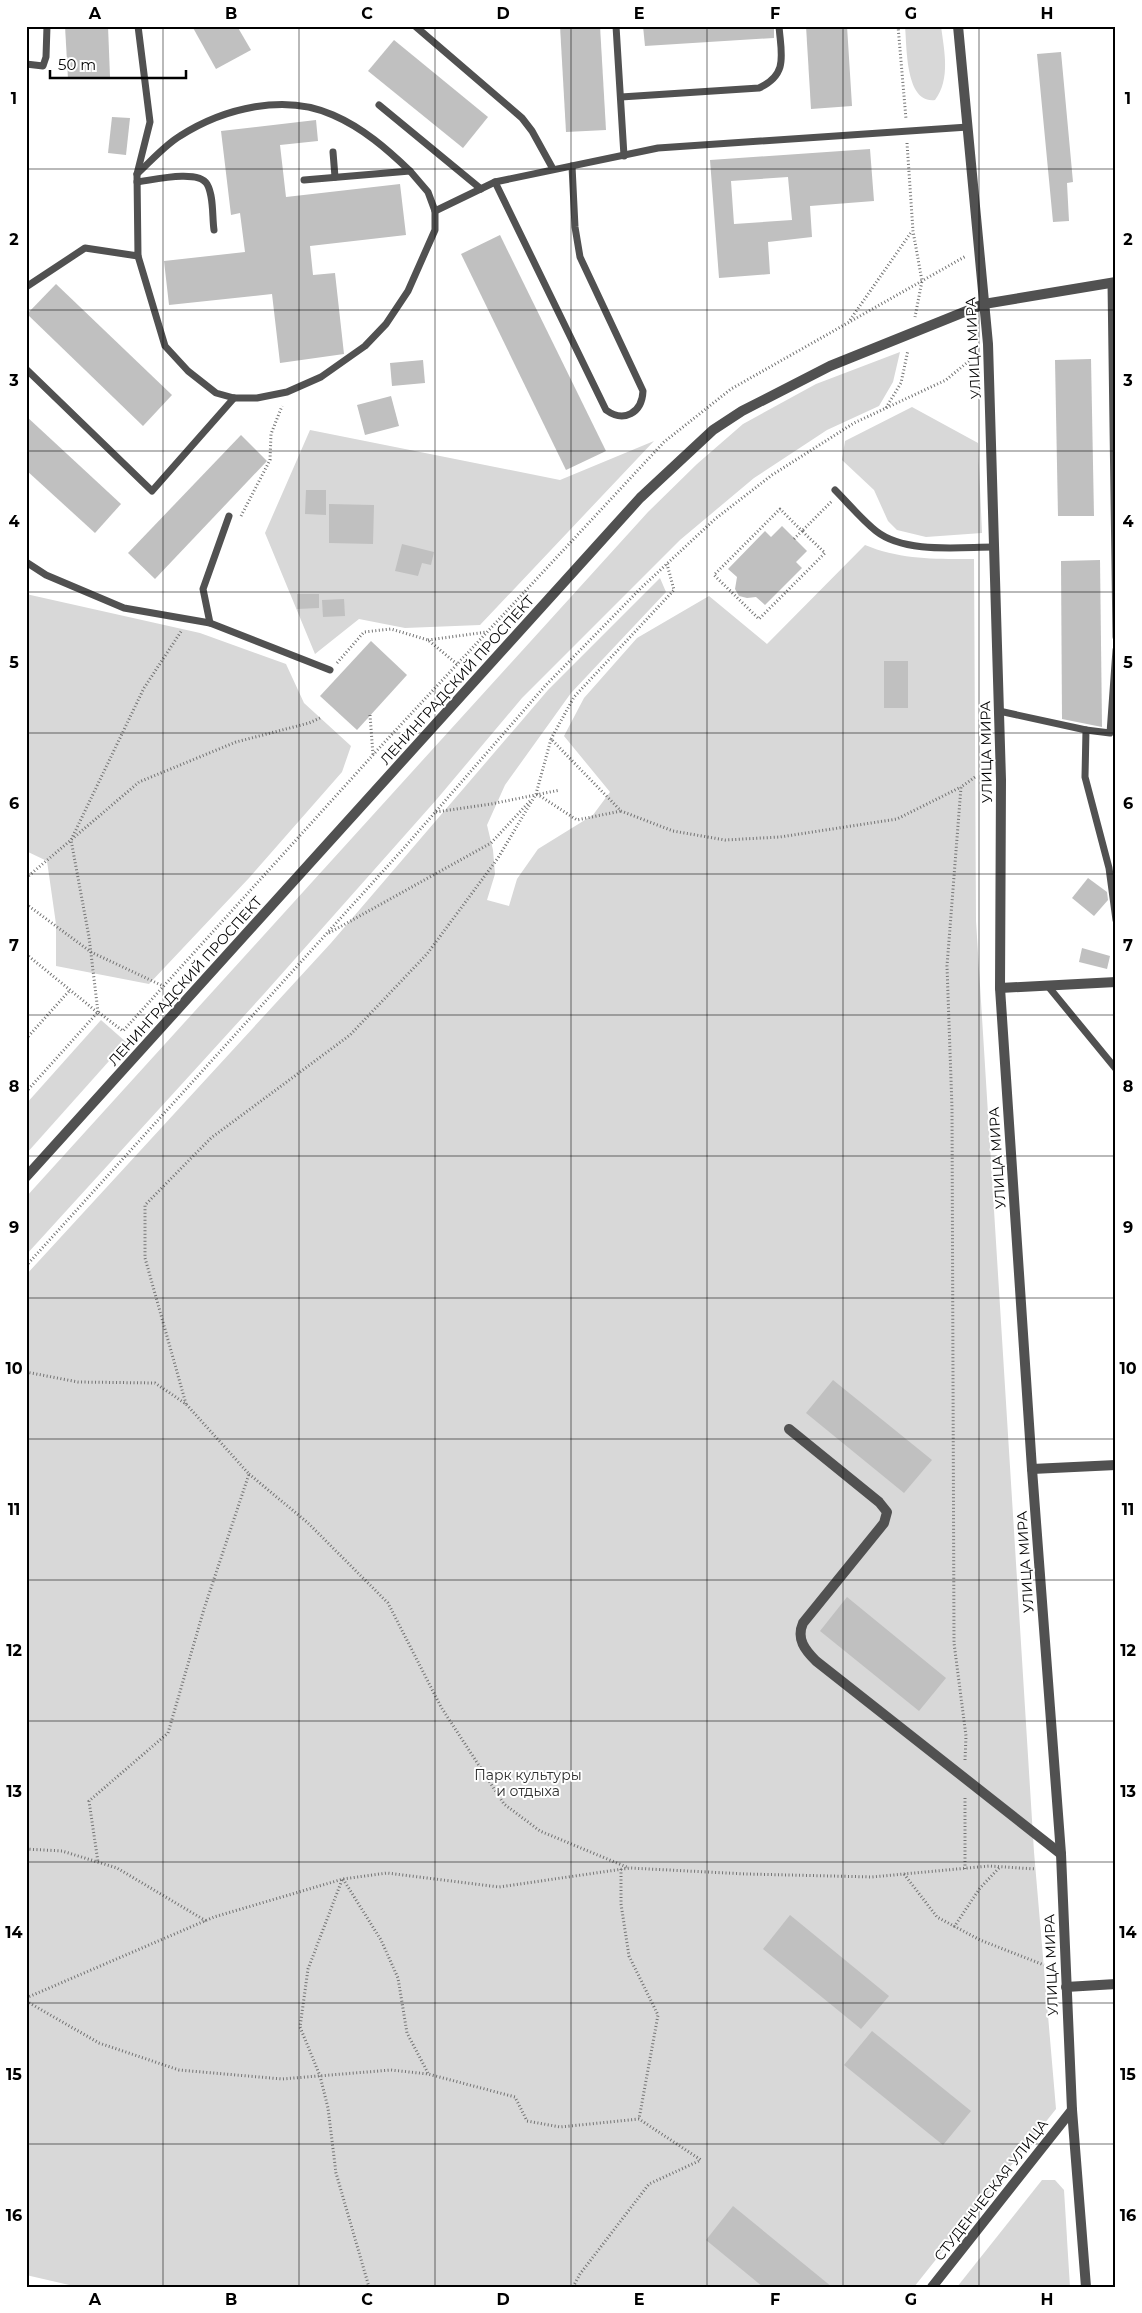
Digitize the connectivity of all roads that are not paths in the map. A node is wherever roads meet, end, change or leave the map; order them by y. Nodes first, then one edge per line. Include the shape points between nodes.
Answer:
1 (47, 26) edge
2 (138, 26) edge
3 (415, 26) edge
4 (616, 26) edge
5 (779, 26) edge
6 (958, 26) edge
7 (26, 64) edge
8 (621, 98) junction
9 (379, 105) dead end
10 (968, 127) junction
11 (332, 152) dead end
12 (624, 156) junction
13 (572, 166) junction
14 (553, 169) junction
15 (410, 171) junction
16 (137, 174) junction
17 (335, 177) junction
18 (304, 180) dead end
19 (137, 182) junction
20 (495, 182) junction
21 (481, 189) junction
22 (435, 211) junction
23 (214, 230) dead end
24 (138, 256) junction
25 (1113, 282) edge
26 (26, 287) edge
27 (984, 304) junction
28 (26, 369) edge
29 (234, 398) junction
30 (1115, 470) edge
31 (837, 492) road end
32 (229, 516) dead end
33 (994, 547) junction
34 (26, 562) edge
35 (210, 623) junction
36 (1116, 637) edge
37 (1116, 650) edge
38 (330, 670) road end
39 (999, 711) junction
40 (1086, 730) junction
41 (1113, 734) edge
42 (1116, 920) edge
43 (1116, 981) edge
44 (1047, 985) junction
45 (1000, 988) junction
46 (1116, 1070) edge
47 (26, 1177) edge
48 (789, 1429) dead end
49 (1116, 1465) edge
50 (1032, 1470) junction
51 (1061, 1854) junction
52 (1116, 1984) edge
53 (1066, 1987) junction
54 (1072, 2110) junction
55 (932, 2287) edge
56 (1086, 2287) edge

1 - 7 lane via 43,66
2 - 16 lane via 150,122
3 - 14 lane via 522,118
4 - 8 lane
5 - 8 lane via 782,64 770,83 759,88
6 - 10 street, УЛИЦА МИРА
8 - 12 lane
9 - 21 lane
10 - 12 lane via 658,148
10 - 27 street, УЛИЦА МИРА
11 - 17 lane
12 - 13 lane
13 - 14 lane
13 - 20 lane via 574,227 580,257 643,392 640,407 625,416 606,410
14 - 20 lane
15 - 16 lane via 384,147 333,114 298,105 250,107 212,118 179,136
15 - 17 lane
15 - 22 lane via 428,192
16 - 19 lane
17 - 18 lane
19 - 23 lane via 200,177 209,190
19 - 24 lane
20 - 21 lane
21 - 22 lane
22 - 29 lane via 435,230 408,291 386,324 365,346 321,377 287,392
24 - 26 lane via 85,248
24 - 29 lane via 165,346 188,371 216,393
25 - 27 street, ЛЕНИНГРАДСКИЙ ПРОСПЕКТ
25 - 30 lane
27 - 33 street, УЛИЦА МИРА
27 - 47 street, ЛЕНИНГРАДСКИЙ ПРОСПЕКТ via 786,387 713,430 687,453 640,498
28 - 29 lane via 152,491
30 - 36 lane
31 - 33 lane via 877,532 898,542 927,547
32 - 35 lane via 204,589
33 - 39 street, УЛИЦА МИРА
34 - 35 lane via 46,575 124,608
35 - 38 lane
37 - 41 lane
39 - 40 lane
39 - 45 street, УЛИЦА МИРА
40 - 41 lane
40 - 42 lane via 1085,777 1109,868
43 - 44 street
44 - 45 street
44 - 46 lane
45 - 50 street, УЛИЦА МИРА
48 - 51 street via 887,1512 884,1524 803,1623 800,1630 802,1644 816,1661
49 - 50 street
50 - 51 street, УЛИЦА МИРА
51 - 53 street, УЛИЦА МИРА
52 - 53 street
53 - 54 street, УЛИЦА МИРА
54 - 55 street, СТУДЕНЧЕСКАЯ УЛИЦА
54 - 56 street, УЛИЦА МИРА

